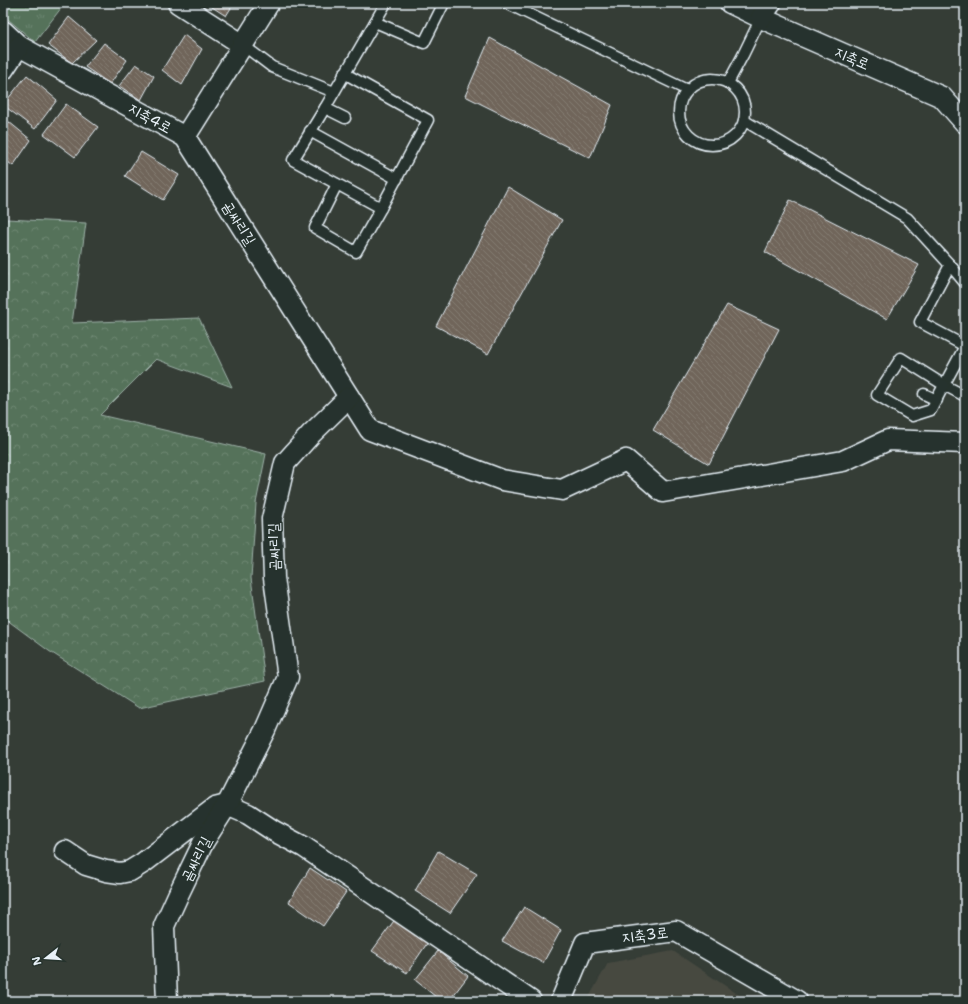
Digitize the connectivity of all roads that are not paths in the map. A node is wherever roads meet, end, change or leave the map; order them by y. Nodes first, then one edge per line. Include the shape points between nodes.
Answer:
1 (178, 3) edge
2 (270, 3) edge
3 (386, 3) edge
4 (444, 3) edge
5 (506, 3) edge
6 (730, 3) edge
7 (766, 11) edge
8 (375, 22) junction
9 (3, 31) edge
10 (243, 45) junction
11 (19, 46) junction
12 (3, 70) edge
13 (344, 74) junction
14 (728, 83) junction
15 (687, 90) junction
16 (334, 92) junction
17 (942, 97) junction
18 (325, 108) junction
19 (965, 111) edge
20 (345, 118) dead end
21 (744, 121) junction
22 (965, 123) edge
23 (310, 131) junction
24 (185, 137) junction
25 (397, 179) junction
26 (337, 184) junction
27 (381, 208) junction
28 (950, 265) junction
29 (965, 283) edge
30 (944, 386) junction
31 (924, 394) dead end
32 (965, 396) edge
33 (349, 397) junction
34 (936, 400) junction
35 (965, 443) edge
36 (227, 804) junction
37 (65, 851) dead end
38 (166, 1001) edge
39 (531, 1001) edge
40 (561, 1001) edge
41 (797, 1001) edge

1 - 10 street
2 - 10 street, 지축4로
3 - 8 lane
4 - 8 lane via 424,42
5 - 15 lane
6 - 7 street, 지축로
7 - 14 lane
7 - 17 street, 지축로
8 - 13 lane
9 - 11 street, 지축4로
10 - 16 lane via 272,67
10 - 24 street, 지축4로
11 - 12 street
11 - 24 street, 지축4로
13 - 16 lane
13 - 25 lane via 428,120
14 - 15 lane via 718,79 707,80
14 - 21 lane via 743,99
15 - 21 lane via 682,99 680,120 692,138 701,143 723,144 740,130
16 - 18 lane
17 - 19 street
17 - 22 street, 지축로
18 - 20 lane
18 - 23 lane
21 - 28 lane via 907,218
23 - 25 lane
23 - 26 lane via 292,160
24 - 33 street, 곰싸리길
25 - 27 lane
26 - 27 lane
26 - 27 lane via 315,228 356,252
28 - 29 lane
28 - 30 lane via 920,322 965,346
30 - 32 lane
30 - 34 lane
30 - 34 lane via 901,358 878,395 912,416 931,410
31 - 34 lane
33 - 35 street via 370,430 502,480 562,490 626,460 663,492 843,462 888,440
33 - 36 street, 곰싸리길 via 285,463 272,519 274,578 288,677 265,730
36 - 37 street via 215,808 142,863 120,874 86,865
36 - 38 street, 곰싸리길 via 204,840 164,926
36 - 39 street via 304,847
40 - 41 street, 지축3로 via 585,943 676,931

